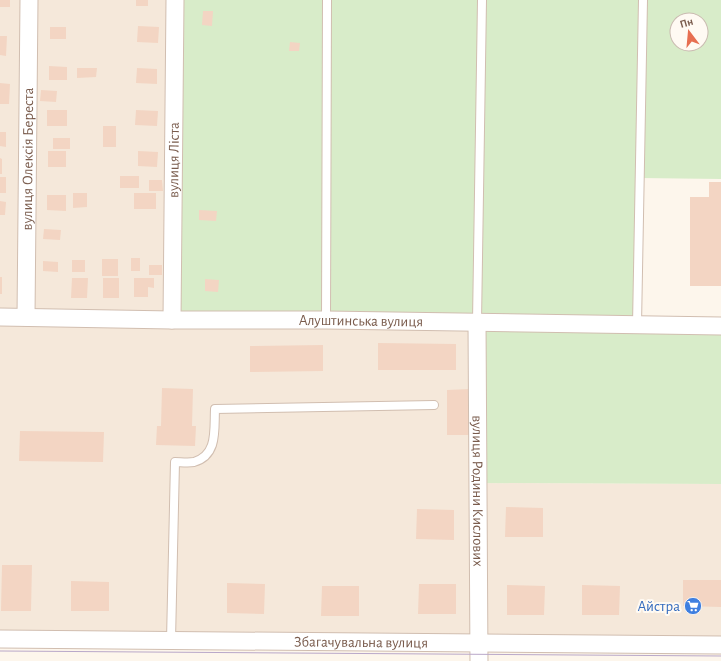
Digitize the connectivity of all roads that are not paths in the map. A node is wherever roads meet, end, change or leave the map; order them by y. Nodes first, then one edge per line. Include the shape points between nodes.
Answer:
1 (29, 0) edge
2 (175, 0) edge
3 (327, 0) edge
4 (482, 0) edge
5 (643, 0) edge
6 (0, 317) edge
7 (26, 317) junction
8 (172, 320) junction
9 (326, 320) junction
10 (477, 322) junction
11 (637, 325) junction
12 (721, 326) edge
13 (434, 404) dead end
14 (0, 639) edge
15 (171, 640) junction
16 (479, 642) junction
17 (721, 645) edge
18 (479, 661) edge

1 - 7 street, вулиця Олексія Береста
2 - 8 street, вулиця Ліста
3 - 9 lane
4 - 10 lane
5 - 11 lane
6 - 7 street, Алуштинська вулиця
7 - 8 street, Алуштинська вулиця
8 - 9 street, Алуштинська вулиця
9 - 10 street, Алуштинська вулиця
10 - 11 street, Алуштинська вулиця
10 - 16 street, вулиця Родини Кислових
11 - 12 street, Алуштинська вулиця
13 - 15 lane via 215,409 214,444 205,456 193,462 175,462
14 - 15 street, Збагачувальна вулиця
15 - 16 street, Збагачувальна вулиця
16 - 17 street, Збагачувальна вулиця
16 - 18 street, вулиця Родини Кислових

